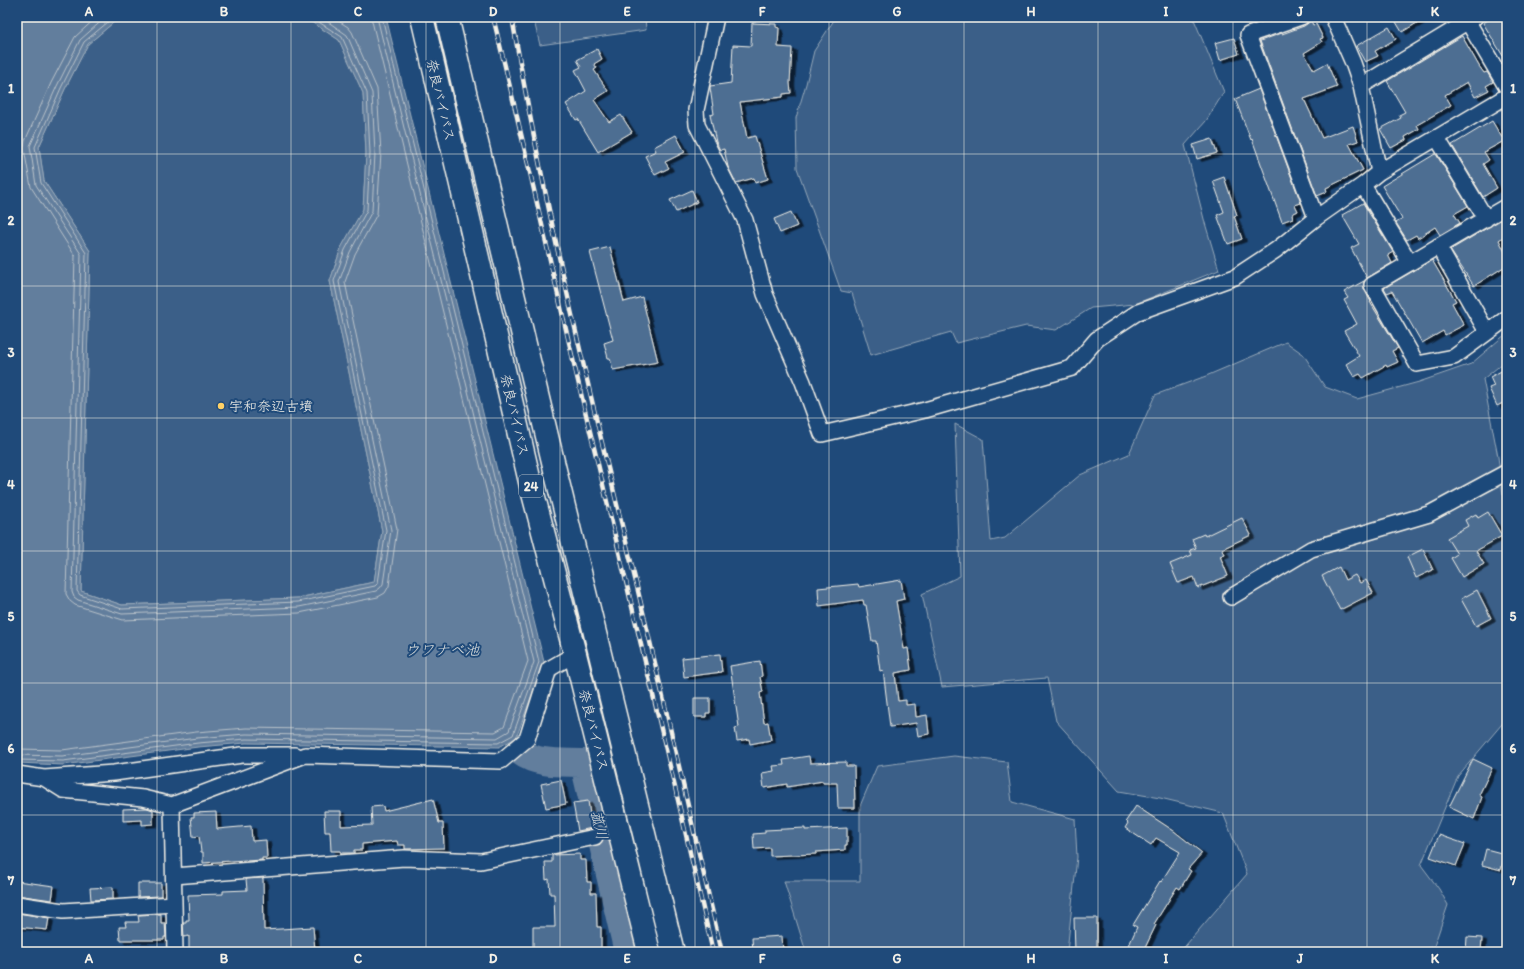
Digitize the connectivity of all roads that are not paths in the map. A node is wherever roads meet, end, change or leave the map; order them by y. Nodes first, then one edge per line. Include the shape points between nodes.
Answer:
1 (422, 17) edge
2 (447, 17) edge
3 (716, 17) edge
4 (1302, 17) edge
5 (1333, 17) edge
6 (1469, 19) edge
7 (1360, 86) junction
8 (1507, 88) edge
9 (1507, 96) edge
10 (1437, 138) junction
11 (1379, 172) junction
12 (1364, 185) junction
13 (1507, 206) edge
14 (1316, 218) junction
15 (1486, 218) junction
16 (1438, 246) junction
17 (1410, 263) junction
18 (1507, 318) edge
19 (1487, 332) junction
20 (1507, 472) edge
21 (1231, 597) dead end
22 (575, 654) junction
23 (306, 755) junction
24 (17, 774) edge
25 (44, 778) junction
26 (172, 805) junction
27 (595, 837) dead end
28 (174, 876) junction
29 (17, 904) edge
30 (174, 904) junction
31 (175, 952) edge
32 (649, 952) edge
33 (673, 952) edge

1 - 22 highway, 奈良バイパス / 24 via 530,482
2 - 33 highway, 奈良バイパス / 24
3 - 14 street via 696,110 697,125 745,220 765,294 803,382 822,434 925,410 1072,368 1096,339 1138,312 1235,277 1276,250
4 - 14 street via 1248,35
5 - 7 street
6 - 7 street
6 - 8 street
7 - 11 street
9 - 10 street
10 - 11 street
10 - 15 street
11 - 12 street
12 - 14 street
12 - 17 street
13 - 15 street
15 - 16 street
16 - 17 street
16 - 19 street
17 - 19 street via 1372,285 1417,364 1454,357
18 - 19 street
20 - 21 street via 1429,514 1311,549
22 - 23 street via 549,669 527,739 501,761
22 - 32 highway, 奈良バイパス / 24
23 - 25 street via 242,755 114,773
23 - 26 street
24 - 25 street
25 - 26 street via 63,790 143,798
26 - 28 street
27 - 28 street via 481,861 404,858
28 - 30 street
29 - 30 street via 63,911
30 - 31 street

